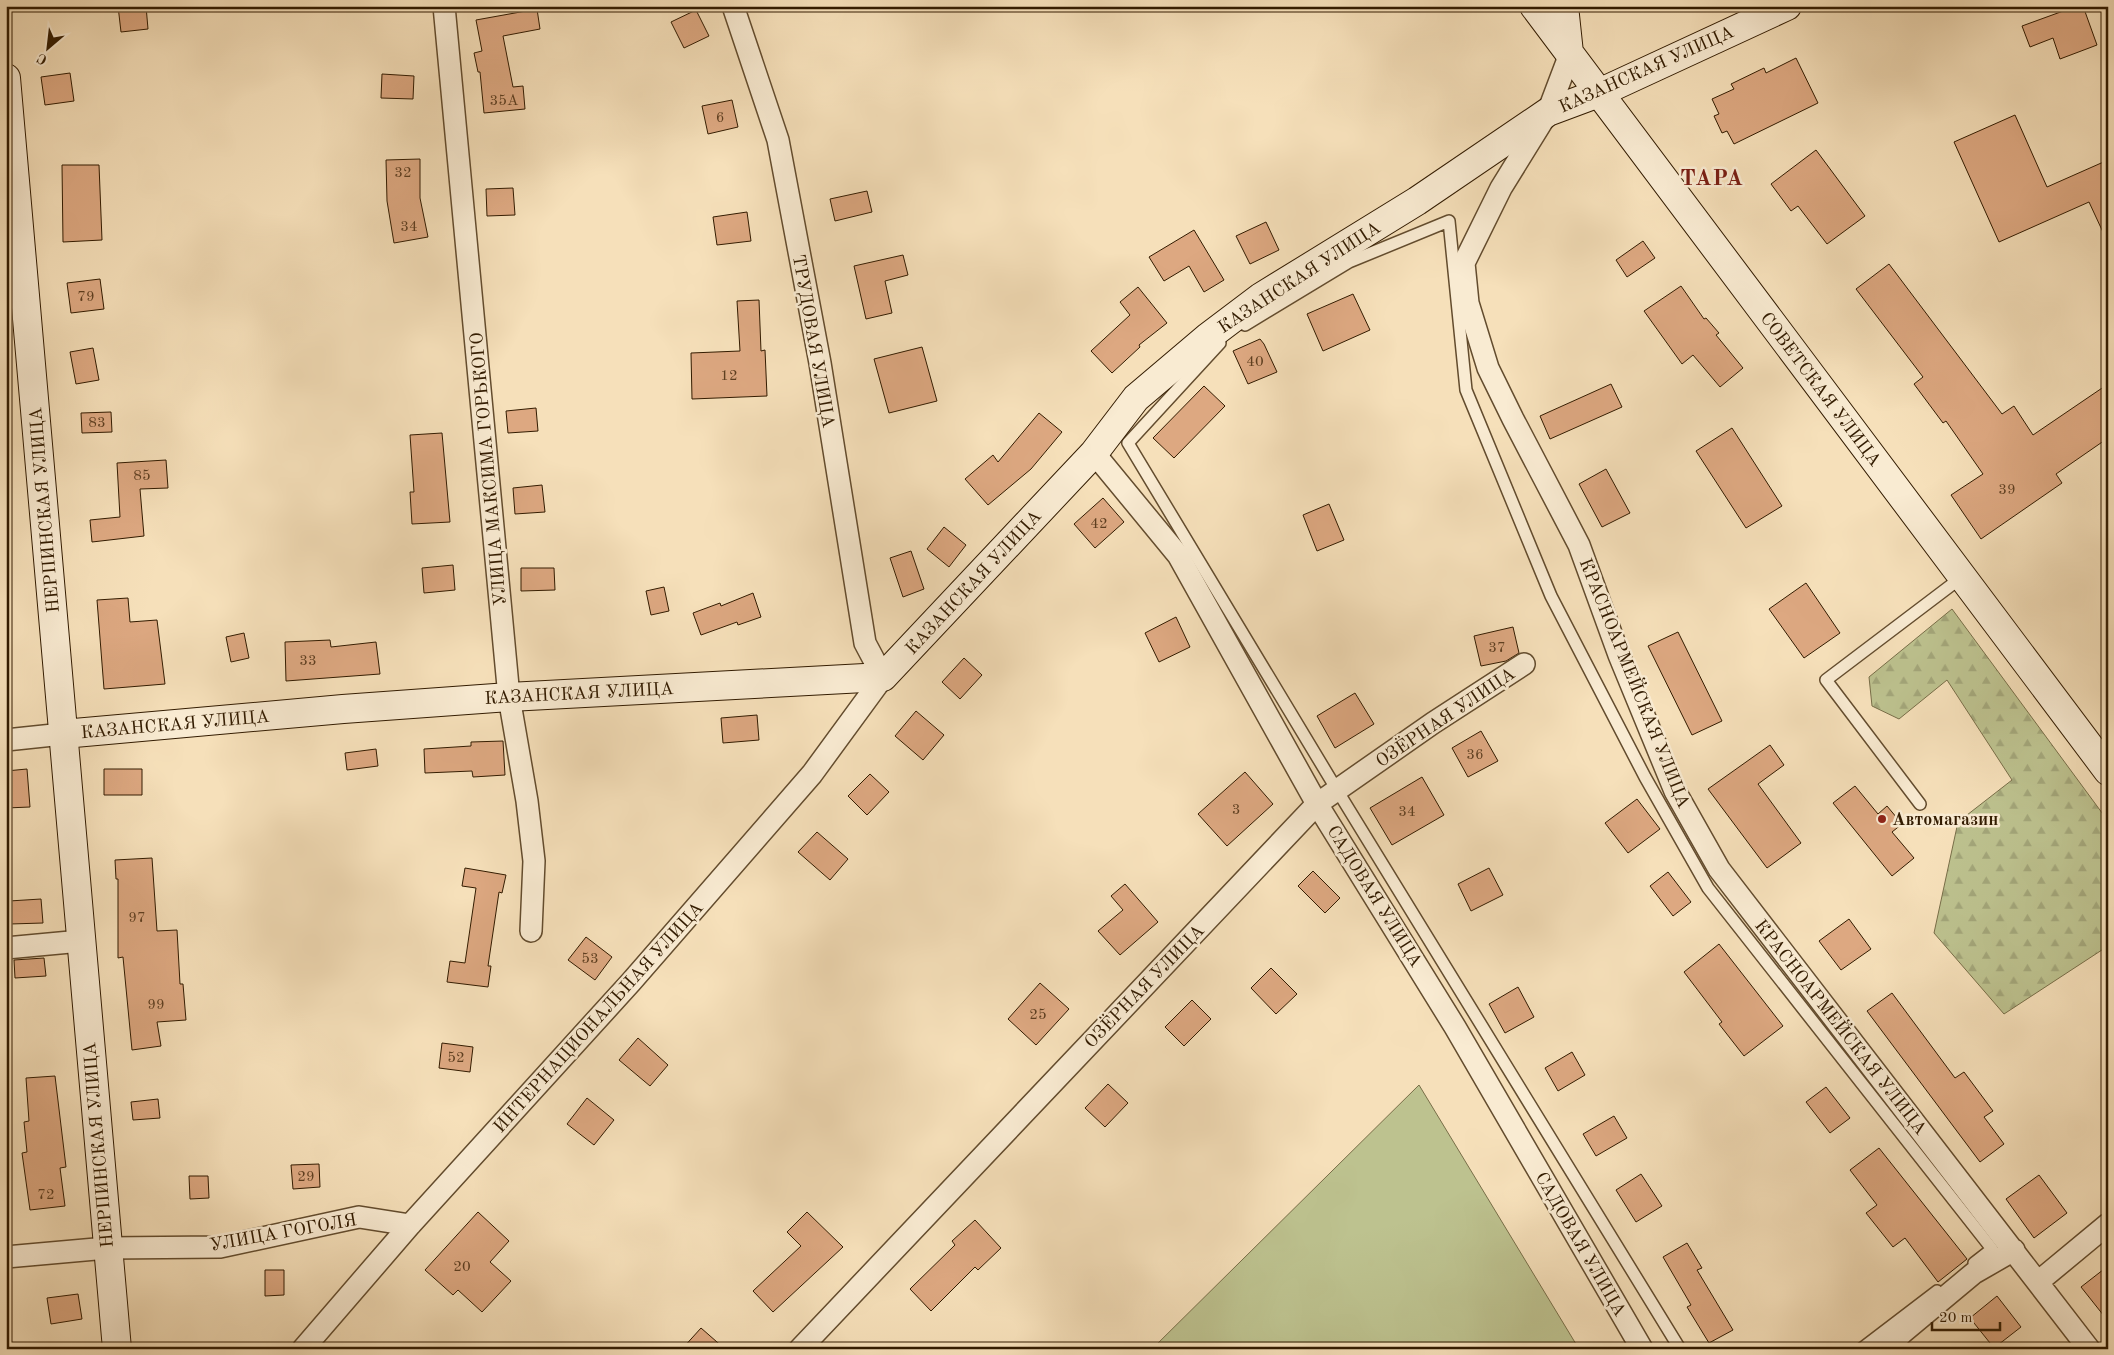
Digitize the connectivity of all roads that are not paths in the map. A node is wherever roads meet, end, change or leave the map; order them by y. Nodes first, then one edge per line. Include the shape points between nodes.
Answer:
1 (444, 6) edge
2 (733, 6) edge
3 (1534, 6) edge
4 (1564, 6) edge
5 (1787, 6) edge
6 (1570, 54) junction
7 (6, 78) edge
8 (1599, 93) junction
9 (1548, 112) junction
10 (12, 216) edge
11 (1094, 453) junction
12 (1962, 577) junction
13 (1524, 664) dead end
14 (883, 677) junction
15 (509, 697) junction
16 (64, 734) junction
17 (6, 740) edge
18 (2108, 771) edge
19 (1337, 790) junction
20 (1317, 804) junction
21 (1920, 804) dead end
22 (531, 931) dead end
23 (81, 941) junction
24 (6, 948) edge
25 (2108, 1224) edge
26 (410, 1225) junction
27 (107, 1248) junction
28 (2014, 1250) junction
29 (6, 1257) edge
30 (2038, 1282) junction
31 (116, 1349) edge
32 (303, 1349) edge
33 (800, 1349) edge
34 (1642, 1349) edge
35 (1680, 1349) edge
36 (1861, 1349) edge
37 (1886, 1349) edge
38 (2089, 1349) edge

1 - 15 street, УЛИЦА МАКСИМА ГОРЬКОГО
2 - 14 street, ТРУДОВАЯ УЛИЦА via 778,140 820,363 865,643
3 - 6 main road, СОВЕТСКАЯ УЛИЦА
4 - 6 main road
5 - 8 main road, КАЗАНСКАЯ УЛИЦА
6 - 8 main road, СОВЕТСКАЯ УЛИЦА
6 - 9 street, КРАСНОАРМЕЙСКАЯ УЛИЦА
7 - 10 main road, НЕРПИНСКАЯ УЛИЦА
8 - 9 main road, КАЗАНСКАЯ УЛИЦА
8 - 12 main road, СОВЕТСКАЯ УЛИЦА
9 - 11 main road, КАЗАНСКАЯ УЛИЦА via 1223,326 1136,398
9 - 28 street, КРАСНОАРМЕЙСКАЯ УЛИЦА via 1501,188 1464,263 1468,303 1488,368 1579,545 1619,655 1675,791 1718,869
10 - 16 main road, НЕРПИНСКАЯ УЛИЦА
11 - 14 main road, КАЗАНСКАЯ УЛИЦА
11 - 20 street, САДОВАЯ УЛИЦА via 1178,555
12 - 18 main road, СОВЕТСКАЯ УЛИЦА
12 - 21 lane via 1826,680
13 - 19 street, ОЗЁРНАЯ УЛИЦА
14 - 15 main road, КАЗАНСКАЯ УЛИЦА
14 - 26 street, ИНТЕРНАЦИОНАЛЬНАЯ УЛИЦА via 812,774 631,982
15 - 16 main road, КАЗАНСКАЯ УЛИЦА
15 - 22 street, УЛИЦА МАКСИМА ГОРЬКОГО via 534,861
16 - 17 street, КАЗАНСКАЯ УЛИЦА
16 - 23 main road, НЕРПИНСКАЯ УЛИЦА
19 - 20 street, ОЗЁРНАЯ УЛИЦА
19 - 35 lane
19 - 36 lane via 1128,443 1226,336 1349,262 1449,221 1466,390 1552,596 1645,777 1708,888 1992,1249
20 - 33 street, ОЗЁРНАЯ УЛИЦА
20 - 34 street, САДОВАЯ УЛИЦА via 1460,1035
23 - 24 street
23 - 27 main road, НЕРПИНСКАЯ УЛИЦА
25 - 30 street
26 - 27 street, УЛИЦА ГОГОЛЯ via 359,1217 220,1247
26 - 32 street, ИНТЕРНАЦИОНАЛЬНАЯ УЛИЦА
27 - 29 street, УЛИЦА ГОГОЛЯ
27 - 31 main road, НЕРПИНСКАЯ УЛИЦА
28 - 30 street, КРАСНОАРМЕЙСКАЯ УЛИЦА
28 - 37 street via 1974,1273
30 - 38 street, КРАСНОАРМЕЙСКАЯ УЛИЦА

